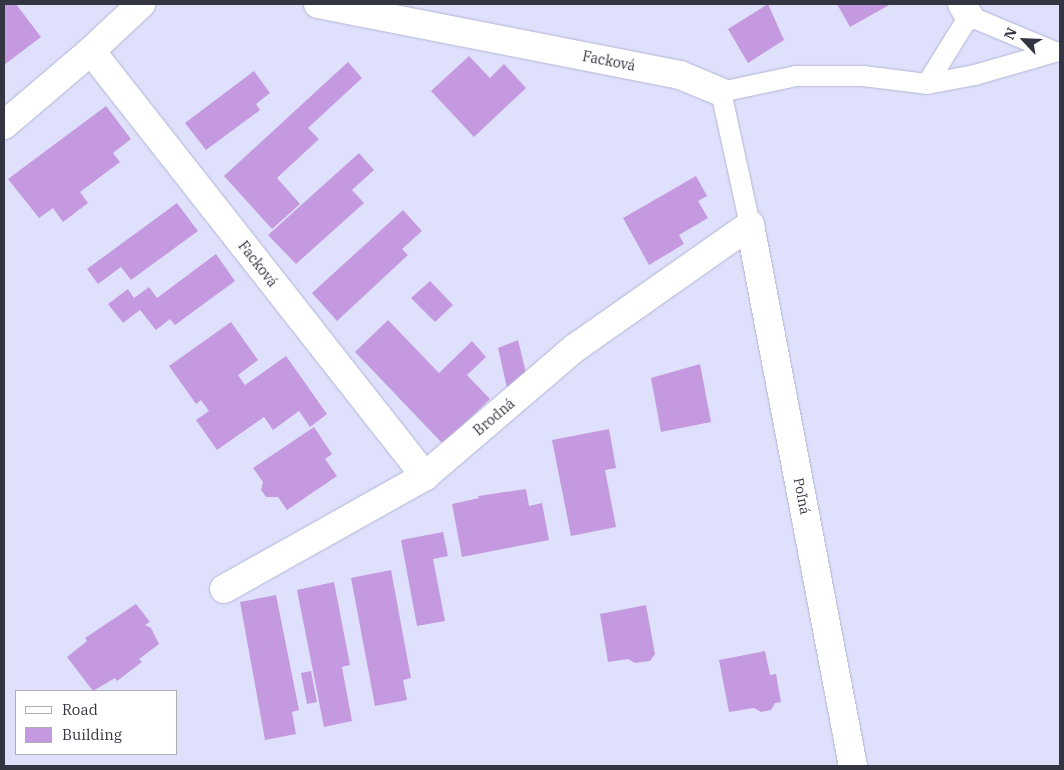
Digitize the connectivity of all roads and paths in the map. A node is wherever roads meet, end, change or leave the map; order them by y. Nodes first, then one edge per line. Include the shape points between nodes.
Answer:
1 (141, 4) edge
2 (318, 4) edge
3 (965, 10) edge
4 (91, 52) junction
5 (927, 84) junction
6 (721, 92) junction
7 (4, 125) edge
8 (750, 225) junction
9 (425, 476) junction
10 (224, 588) dead end
11 (853, 766) edge

1 - 4 street
2 - 6 street, Facková via 680,75
3 - 5 lane
3 - 5 lane via 1055,52 975,75
4 - 7 street
4 - 9 street, Facková
5 - 6 lane via 863,76 796,76
6 - 8 lane
8 - 9 street, Brodná via 575,348
8 - 11 street, Poľná
9 - 10 street, Brodná

